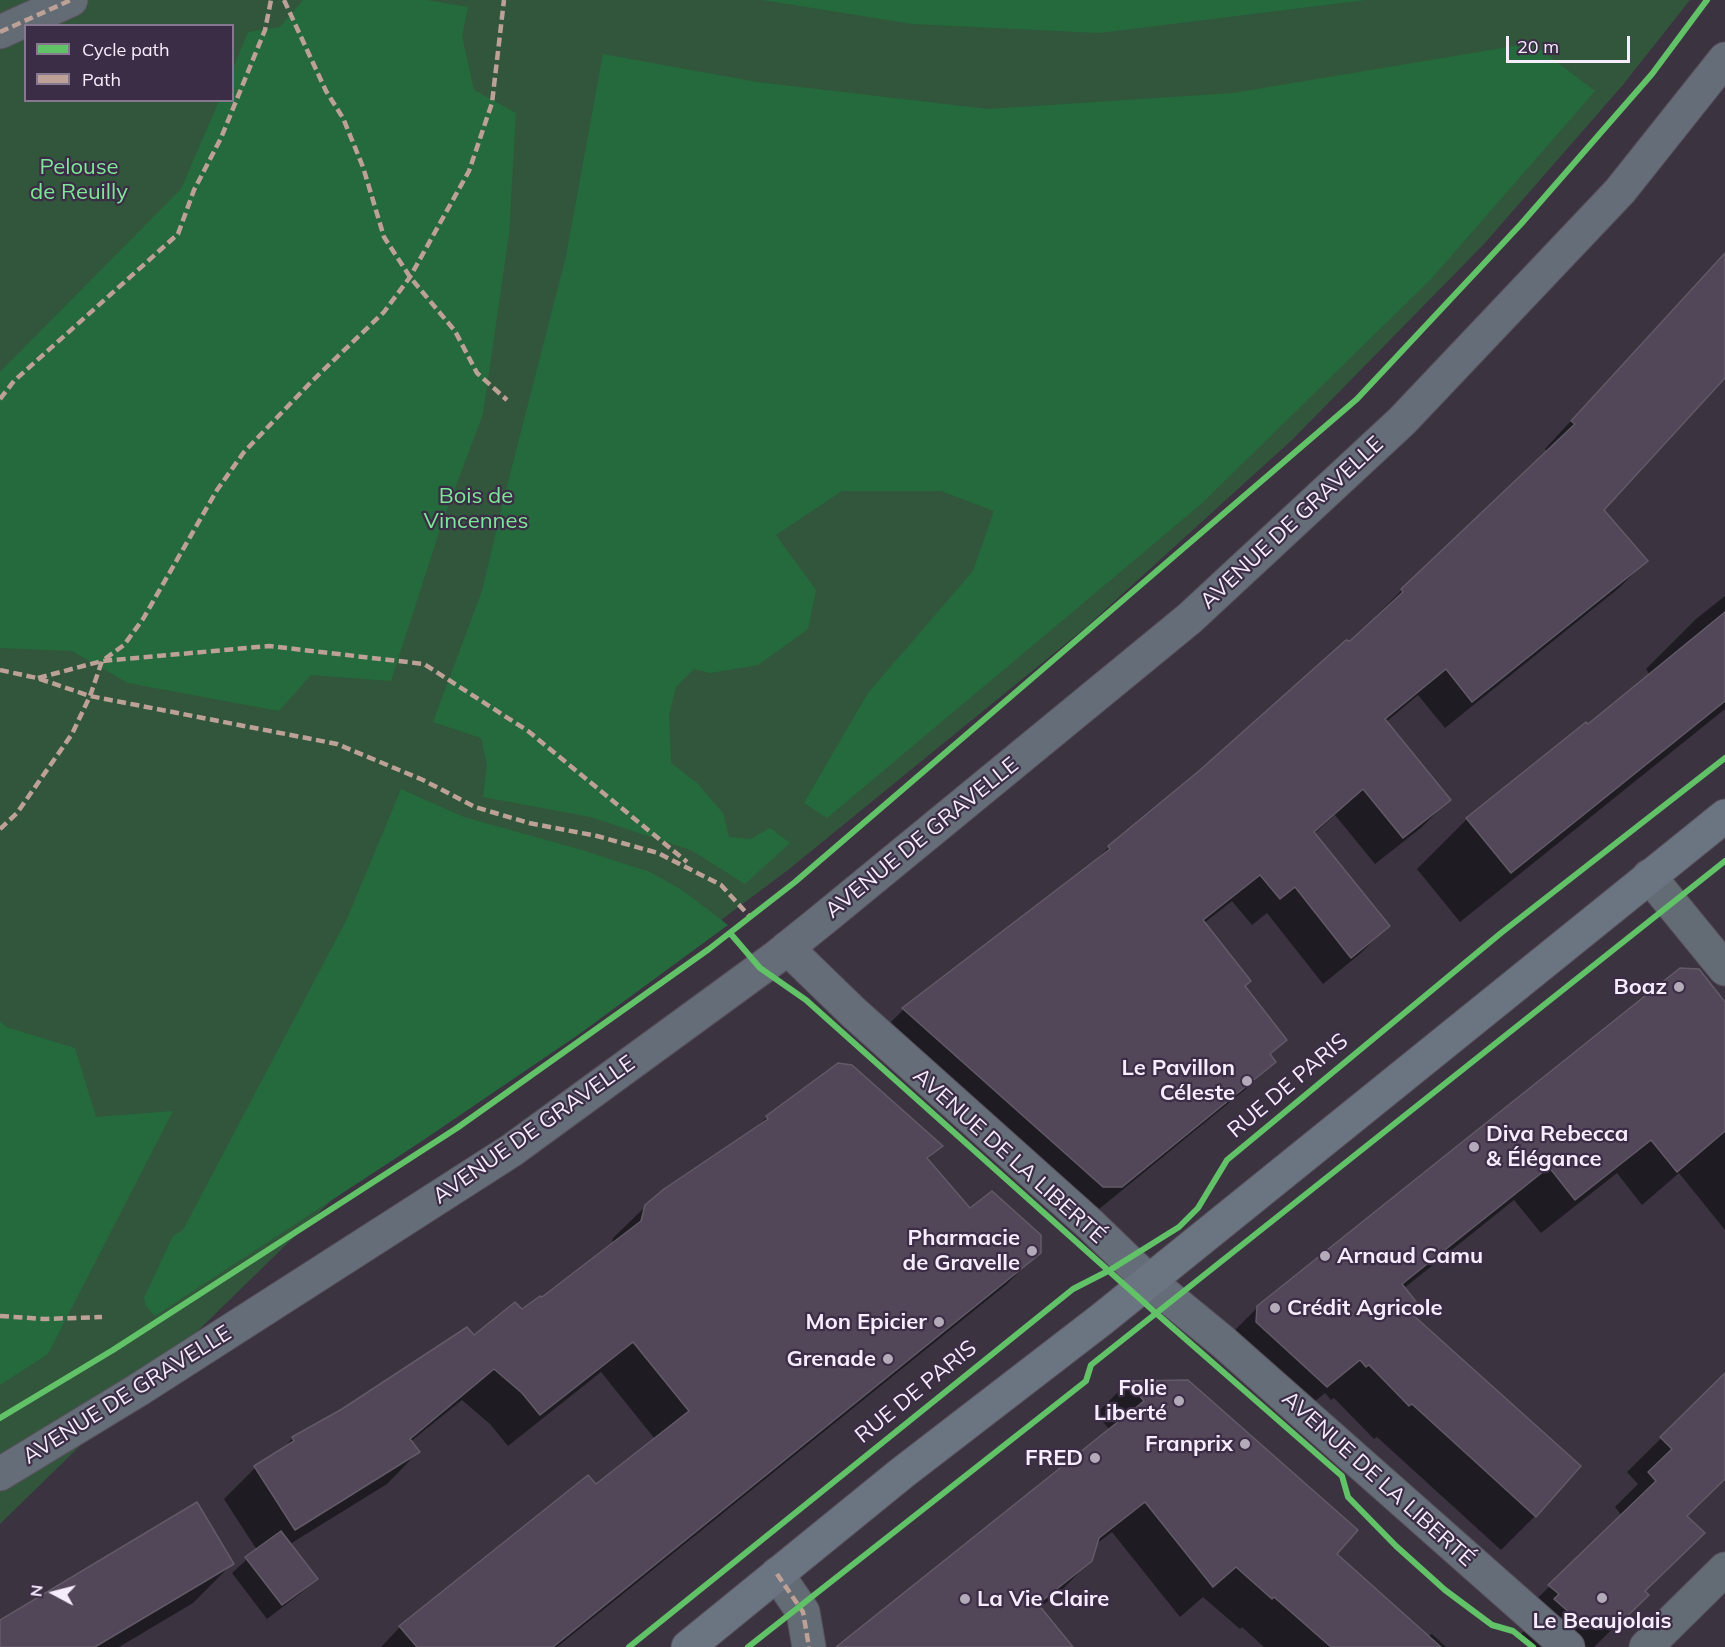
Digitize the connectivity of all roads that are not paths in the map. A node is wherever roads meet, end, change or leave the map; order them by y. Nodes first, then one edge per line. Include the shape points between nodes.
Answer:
1 (71, 0) edge
2 (0, 32) edge
3 (1725, 59) edge
4 (1725, 816) edge
5 (1649, 876) junction
6 (787, 948) junction
7 (1725, 969) edge
8 (1149, 1281) junction
9 (0, 1474) edge
10 (1725, 1569) edge
11 (777, 1574) junction
12 (688, 1647) edge
13 (809, 1647) edge
14 (1568, 1647) edge
15 (1646, 1647) edge

1 - 2 street
3 - 6 street, AVENUE DE GRAVELLE via 1620,191 1402,421 1190,618
4 - 5 main road
5 - 7 street
5 - 8 main road
6 - 8 street, AVENUE DE LA LIBERTÉ
6 - 9 street, AVENUE DE GRAVELLE via 512,1150
8 - 11 main road
8 - 14 street, AVENUE DE LA LIBERTÉ
10 - 15 street
11 - 12 main road
11 - 13 street via 803,1612

